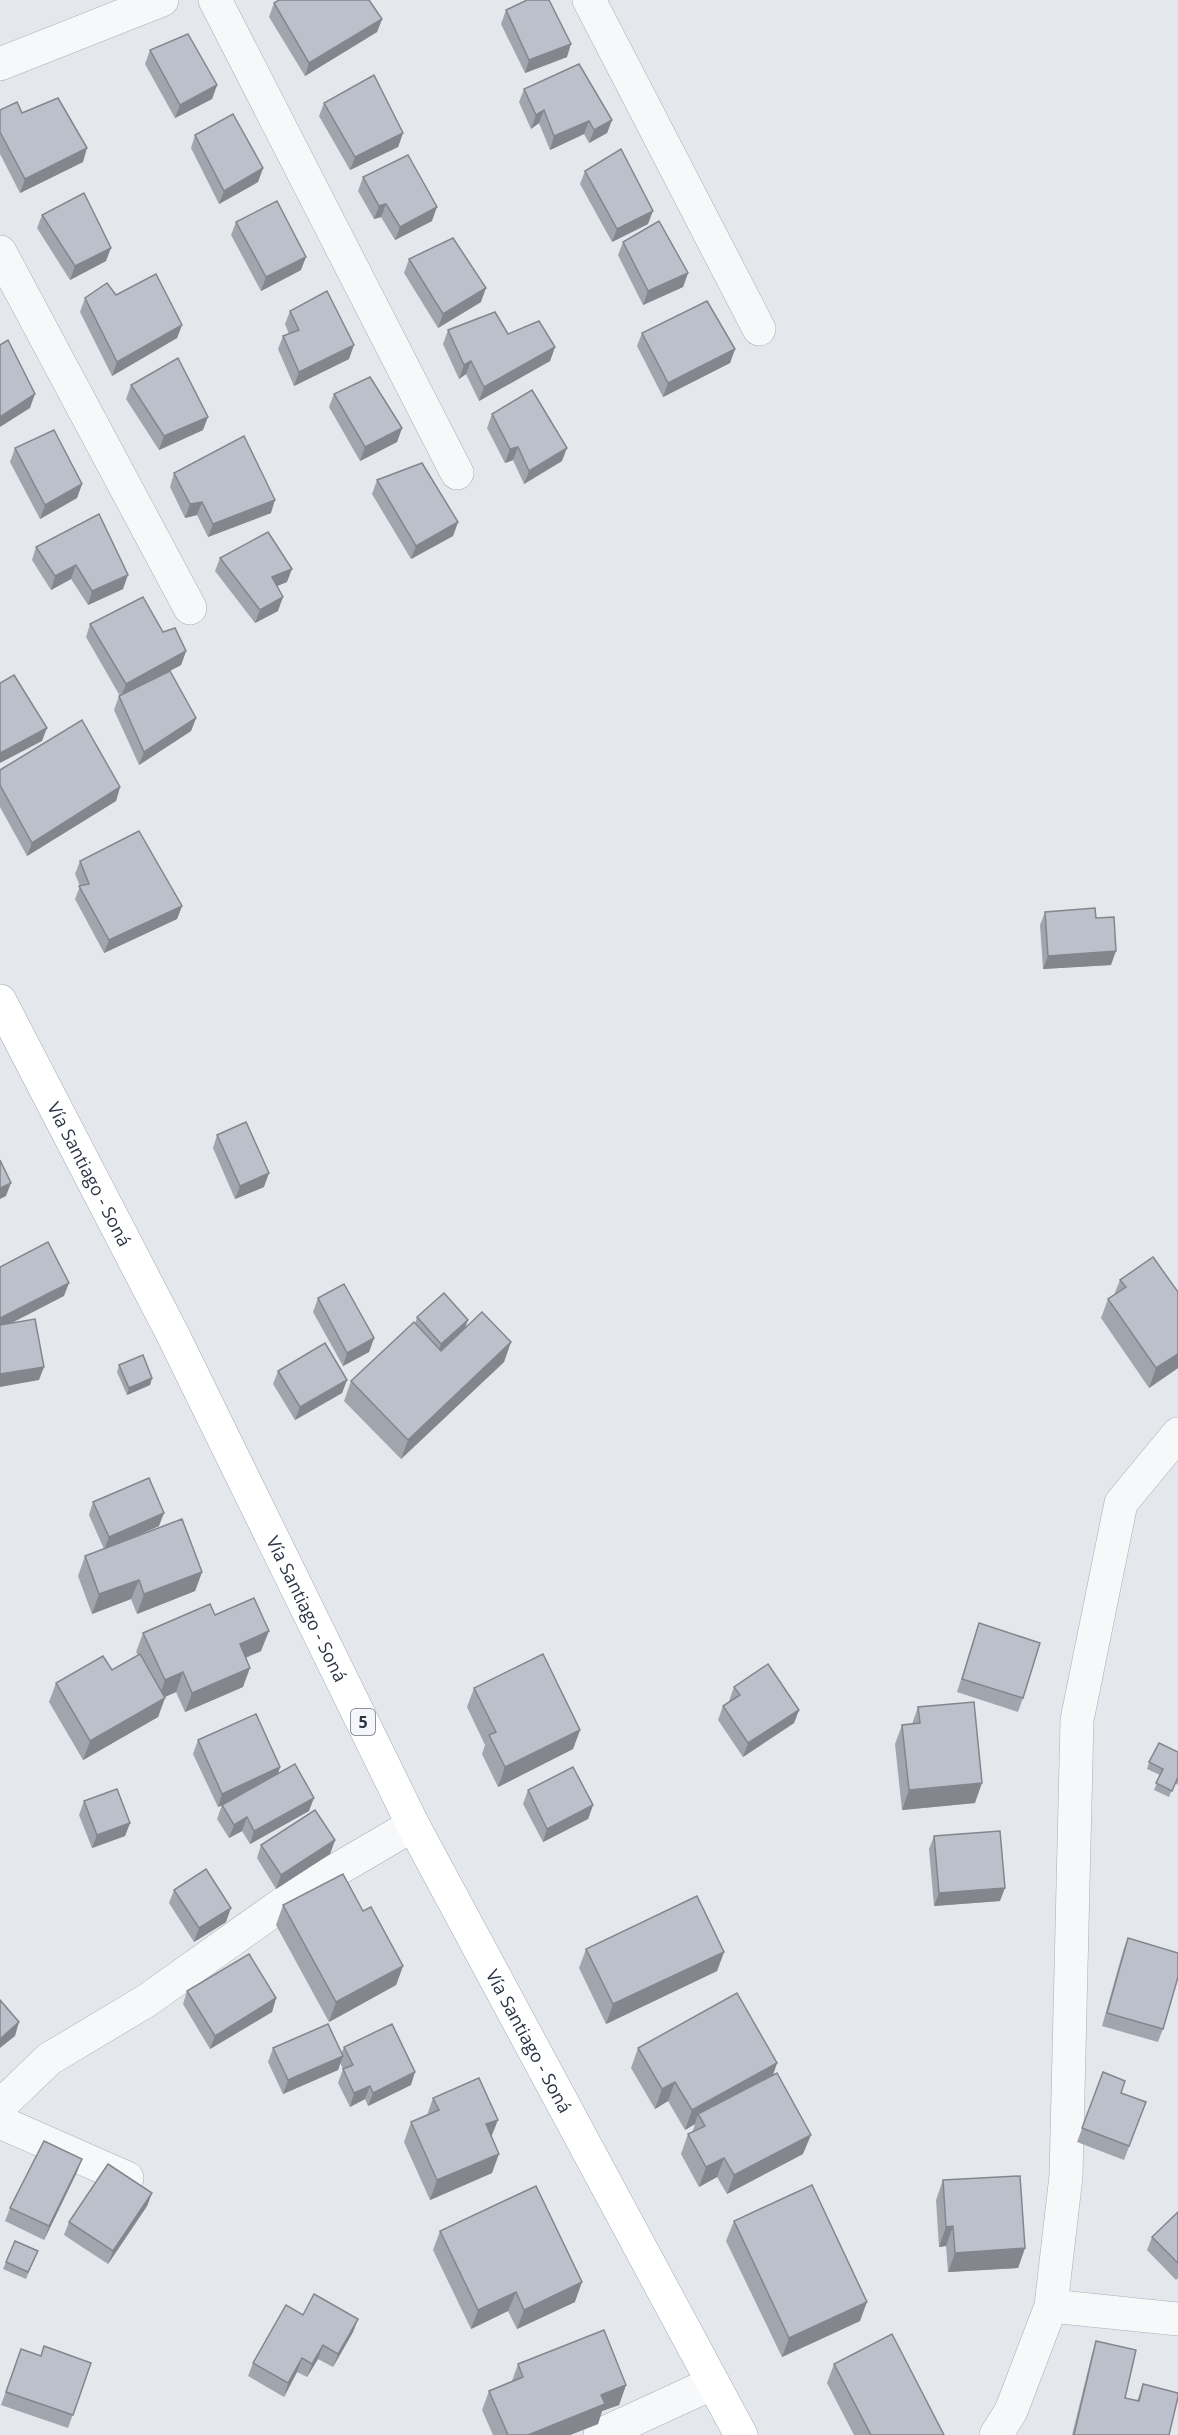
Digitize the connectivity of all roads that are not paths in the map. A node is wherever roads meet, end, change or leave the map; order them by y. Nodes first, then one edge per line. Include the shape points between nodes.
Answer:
1 (162, 0) edge
2 (214, 0) edge
3 (589, 0) edge
4 (0, 64) edge
5 (0, 252) edge
6 (759, 329) dead end
7 (457, 473) dead end
8 (190, 608) dead end
9 (0, 1001) edge
10 (1178, 1434) edge
11 (413, 1825) junction
12 (0, 2106) edge
13 (0, 2122) edge
14 (128, 2178) edge
15 (1051, 2306) junction
16 (1178, 2319) edge
17 (713, 2383) junction
18 (600, 2435) edge
19 (741, 2435) edge
20 (996, 2435) edge

1 - 4 street
2 - 7 street
3 - 6 street
5 - 8 street
9 - 11 main road, Vía Santiago - Soná / 5 via 172,1333
10 - 15 street via 1121,1503 1077,1720 1066,2176
11 - 12 street via 302,1890 146,2001 49,2060
11 - 17 main road, Vía Santiago - Soná / 5
13 - 14 street
15 - 16 street
15 - 20 street via 1011,2411
17 - 18 street
17 - 19 main road, Vía Santiago - Soná / 5

